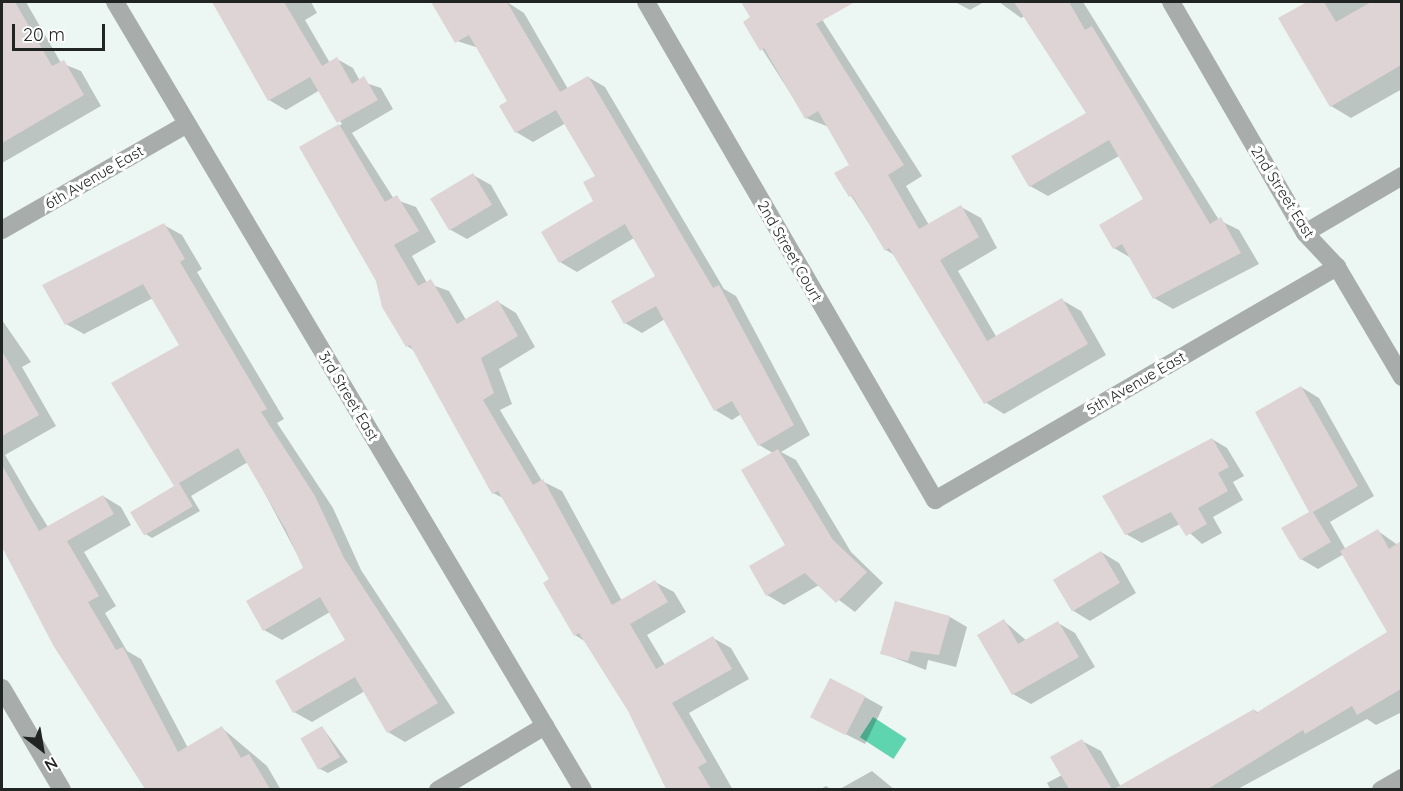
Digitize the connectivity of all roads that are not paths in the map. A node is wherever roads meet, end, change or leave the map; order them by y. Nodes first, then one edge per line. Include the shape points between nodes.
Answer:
1 (115, 2) edge
2 (646, 2) edge
3 (1171, 2) edge
4 (187, 124) junction
5 (1401, 176) edge
6 (2, 230) edge
7 (1305, 233) junction
8 (1337, 267) junction
9 (1401, 377) edge
10 (935, 500) joint
11 (2, 688) edge
12 (545, 726) junction
13 (1401, 778) edge
14 (62, 789) edge
15 (438, 789) edge
16 (583, 789) edge
17 (1382, 789) edge

1 - 4 street, 3rd Street East
2 - 10 street, 2nd Street Court
3 - 7 street, 2nd Street East
4 - 6 street, 6th Avenue East
4 - 12 street, 3rd Street East
5 - 7 street
7 - 8 street, 2nd Street East
8 - 9 street, 2nd Street East
8 - 10 street, 5th Avenue East
11 - 14 street
12 - 15 street
12 - 16 street, 3rd Street East
13 - 17 street

